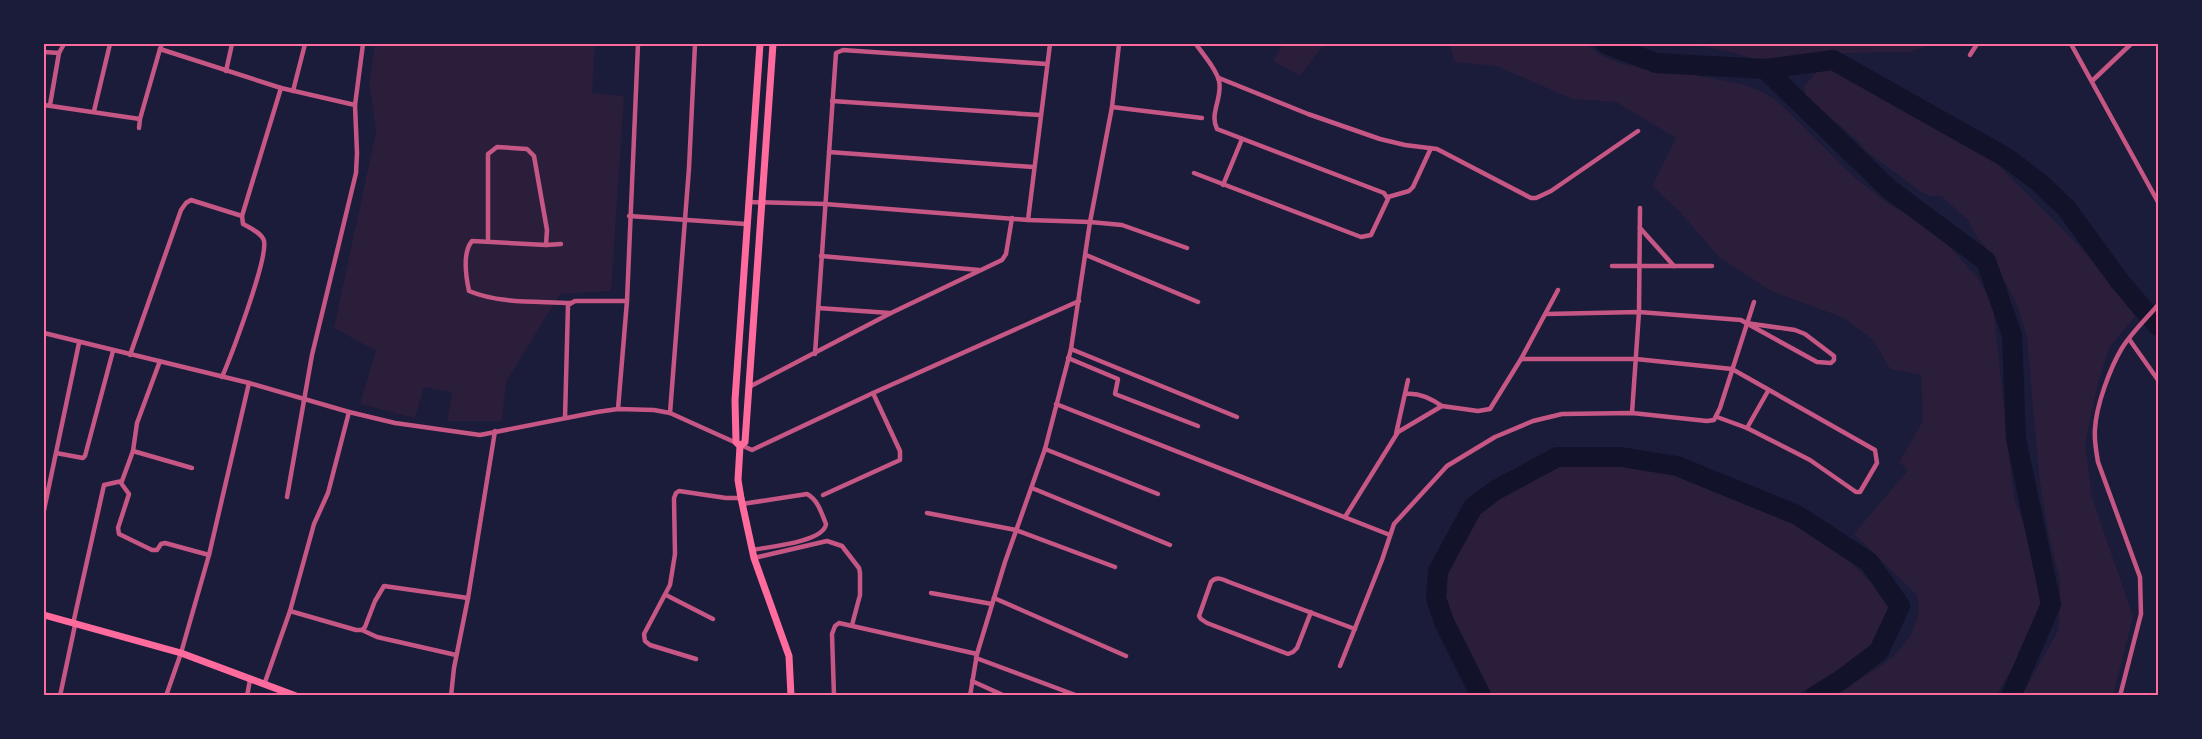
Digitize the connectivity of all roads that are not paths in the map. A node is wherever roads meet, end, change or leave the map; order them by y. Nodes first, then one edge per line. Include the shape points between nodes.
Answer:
1 (64, 44) edge
2 (110, 44) edge
3 (232, 44) edge
4 (305, 44) edge
5 (363, 44) edge
6 (638, 44) edge
7 (695, 44) edge
8 (760, 44) edge
9 (773, 44) edge
10 (1050, 44) edge
11 (1119, 44) edge
12 (1196, 44) edge
13 (1977, 44) edge
14 (2071, 44) edge
15 (2131, 44) edge
16 (161, 46) edge
17 (44, 52) edge
18 (59, 53) junction
19 (1970, 54) dead end
20 (1047, 64) junction
21 (226, 71) junction
22 (1219, 78) junction
23 (2092, 81) junction
24 (281, 88) junction
25 (294, 91) junction
26 (832, 101) junction
27 (44, 105) edge
28 (50, 105) junction
29 (355, 105) junction
30 (1112, 107) junction
31 (94, 111) junction
32 (1040, 115) junction
33 (1202, 118) dead end
34 (140, 119) junction
35 (139, 129) dead end
36 (1638, 131) dead end
37 (1242, 139) junction
38 (1431, 148) junction
39 (828, 152) junction
40 (1034, 167) junction
41 (1194, 173) dead end
42 (1223, 185) junction
43 (1388, 196) junction
44 (748, 202) junction
45 (2158, 202) edge
46 (763, 203) junction
47 (825, 204) junction
48 (1640, 208) dead end
49 (242, 216) junction
50 (629, 216) junction
51 (1012, 218) junction
52 (1028, 220) junction
53 (684, 221) junction
54 (1090, 222) junction
55 (746, 224) junction
56 (1639, 228) junction
57 (488, 241) junction
58 (561, 244) dead end
59 (546, 245) junction
60 (1187, 248) dead end
61 (1086, 255) junction
62 (821, 256) junction
63 (1612, 266) dead end
64 (1639, 266) junction
65 (1674, 266) junction
66 (1712, 266) dead end
67 (981, 270) junction
68 (1558, 290) dead end
69 (627, 301) junction
70 (1079, 301) junction
71 (1198, 302) dead end
72 (1754, 302) dead end
73 (571, 303) junction
74 (2158, 305) edge
75 (818, 308) junction
76 (1638, 312) junction
77 (891, 313) junction
78 (1546, 314) junction
79 (1746, 323) junction
80 (44, 333) edge
81 (2129, 339) junction
82 (80, 343) junction
83 (1071, 349) junction
84 (113, 351) junction
85 (815, 354) junction
86 (130, 355) junction
87 (738, 358) junction
88 (751, 358) junction
89 (1068, 358) junction
90 (1521, 358) junction
91 (1636, 358) junction
92 (160, 361) junction
93 (1732, 369) junction
94 (222, 377) junction
95 (1408, 380) dead end
96 (2158, 380) edge
97 (249, 383) junction
98 (749, 387) junction
99 (1768, 391) junction
100 (873, 393) junction
101 (1405, 394) junction
102 (305, 398) junction
103 (1056, 404) junction
104 (1442, 406) junction
105 (618, 409) junction
106 (349, 412) junction
107 (670, 413) junction
108 (1632, 413) junction
109 (1237, 417) dead end
110 (1717, 417) junction
111 (565, 418) junction
112 (1198, 426) dead end
113 (1747, 428) junction
114 (495, 431) junction
115 (1396, 434) junction
116 (740, 446) junction
117 (1045, 449) junction
118 (133, 451) junction
119 (56, 453) junction
120 (192, 468) dead end
121 (121, 483) junction
122 (1032, 488) junction
123 (1158, 494) dead end
124 (823, 495) dead end
125 (287, 497) dead end
126 (741, 501) junction
127 (44, 510) edge
128 (927, 513) dead end
129 (1345, 517) junction
130 (1016, 530) junction
131 (1390, 535) junction
132 (1170, 545) dead end
133 (753, 554) junction
134 (209, 555) junction
135 (1115, 567) dead end
136 (931, 593) dead end
137 (666, 595) junction
138 (468, 598) junction
139 (994, 598) junction
140 (992, 604) junction
141 (290, 611) junction
142 (1311, 612) junction
143 (44, 615) edge
144 (713, 618) dead end
145 (74, 625) junction
146 (852, 625) junction
147 (1355, 629) junction
148 (362, 630) junction
149 (181, 653) junction
150 (456, 655) junction
151 (976, 656) junction
152 (1126, 656) dead end
153 (696, 659) dead end
154 (1340, 666) dead end
155 (250, 680) junction
156 (972, 681) junction
157 (264, 685) junction
158 (1066, 694) edge
159 (60, 696) edge
160 (165, 696) edge
161 (247, 696) edge
162 (296, 696) edge
163 (451, 696) edge
164 (791, 696) edge
165 (834, 696) edge
166 (970, 696) edge
167 (1005, 696) edge
168 (1078, 696) edge
169 (2121, 696) edge

1 - 18 street
2 - 31 street
3 - 21 street
4 - 25 street
5 - 29 street
6 - 50 street
7 - 53 street
8 - 44 main road
9 - 46 main road
10 - 20 street
11 - 30 street
12 - 22 street
13 - 19 street
14 - 23 street
15 - 23 street
16 - 21 street
16 - 34 street
17 - 18 street
18 - 28 street
20 - 26 street via 843,50 836,56
20 - 32 street
21 - 24 street
22 - 37 street via 1215,128
22 - 38 street via 1380,138
23 - 45 street
24 - 25 street
24 - 49 street
25 - 29 street
26 - 32 street
26 - 39 street
27 - 28 street
28 - 31 street
29 - 102 street via 356,173
30 - 33 street
30 - 54 street
31 - 34 street
32 - 40 street
34 - 35 street
36 - 38 street via 1536,198
37 - 42 street
37 - 43 street
38 - 43 street via 1413,187
39 - 40 street
39 - 47 street
40 - 52 street
41 - 42 street
42 - 43 street via 1361,237 1371,235
44 - 46 street
44 - 55 main road
46 - 47 street
46 - 88 main road
47 - 51 street
47 - 62 street
48 - 56 street
49 - 86 street via 191,200 186,203
49 - 94 street via 243,224 261,235 264,246 247,310
50 - 53 street
50 - 69 street
51 - 52 street
51 - 67 street via 1005,257
52 - 54 street
53 - 55 street
53 - 107 street
54 - 60 street via 1122,225
54 - 61 street
55 - 87 main road
56 - 64 street
56 - 65 street
57 - 59 street
57 - 59 street via 488,154 497,147 527,148 534,156
57 - 73 street via 472,241 468,245 469,291 505,299
58 - 59 street
61 - 70 street
61 - 71 street
62 - 67 street
62 - 75 street
63 - 64 street
64 - 65 street
64 - 76 street
65 - 66 street
67 - 77 street
68 - 78 street
69 - 73 street
69 - 105 street
70 - 83 street
70 - 100 street
72 - 79 street
73 - 111 street via 567,307
74 - 81 street
75 - 77 street
75 - 85 street
76 - 78 street
76 - 79 street
76 - 91 street
77 - 85 street
78 - 90 street
79 - 79 street via 1805,334 1834,360 1817,362
79 - 93 street
80 - 82 street
81 - 96 street
81 - 169 street via 2116,359 2100,403 2094,443 2140,577 2141,615
82 - 84 street
82 - 119 street
83 - 89 street
83 - 109 street
84 - 86 street
84 - 119 street via 85,456
85 - 98 street
86 - 92 street
87 - 88 main road
87 - 116 main road via 735,411 736,442
88 - 98 main road
89 - 103 street
89 - 112 street via 1118,380 1115,394
90 - 91 street
90 - 104 street via 1490,409
91 - 93 street
91 - 108 street
92 - 94 street
92 - 118 street via 137,423
93 - 99 street
93 - 110 street
94 - 97 street
95 - 101 street
97 - 102 street
97 - 134 street
98 - 116 main road via 745,442
99 - 113 street
99 - 113 street via 1875,450 1877,464 1860,492 1856,492 1823,468
100 - 116 street via 752,450
100 - 124 street via 900,451 900,460
101 - 104 street via 1434,400
101 - 115 street
102 - 106 street
102 - 125 street
103 - 117 street
103 - 129 street
104 - 115 street
105 - 107 street
105 - 111 street
106 - 114 street via 467,434
106 - 141 street
107 - 116 street
108 - 110 street via 1707,422
108 - 131 street via 1563,414 1495,437 1447,466 1400,516
110 - 113 street
111 - 114 street
114 - 138 street
115 - 129 street
116 - 126 main road
117 - 122 street
117 - 123 street
118 - 120 street
118 - 121 street
119 - 127 street
121 - 134 street via 129,494 119,534 152,550 165,543
121 - 145 street via 104,485
122 - 130 street
122 - 132 street
126 - 133 main road
126 - 133 street via 807,494 818,504 826,524 817,536
126 - 137 street via 676,493 675,554
128 - 130 street
129 - 131 street
130 - 135 street
130 - 139 street
131 - 147 street
133 - 146 street via 827,541 842,546 860,573 860,595
133 - 164 main road via 789,656
134 - 149 street
136 - 140 street
137 - 144 street
137 - 153 street via 644,634 645,641
138 - 148 street via 384,586
138 - 150 street
139 - 140 street
139 - 152 street
140 - 151 street
141 - 148 street
141 - 157 street
142 - 142 street via 1218,578 1211,582 1199,616 1207,623 1288,654 1297,648
142 - 147 street
143 - 145 main road
145 - 149 main road
145 - 159 street
146 - 151 street
146 - 165 street via 836,624 833,629
147 - 154 street
148 - 150 street via 376,637
149 - 155 main road
149 - 160 street
150 - 163 street
151 - 156 street
151 - 158 street
155 - 157 main road
155 - 161 street
156 - 166 street
156 - 167 street
157 - 162 main road
158 - 168 street

